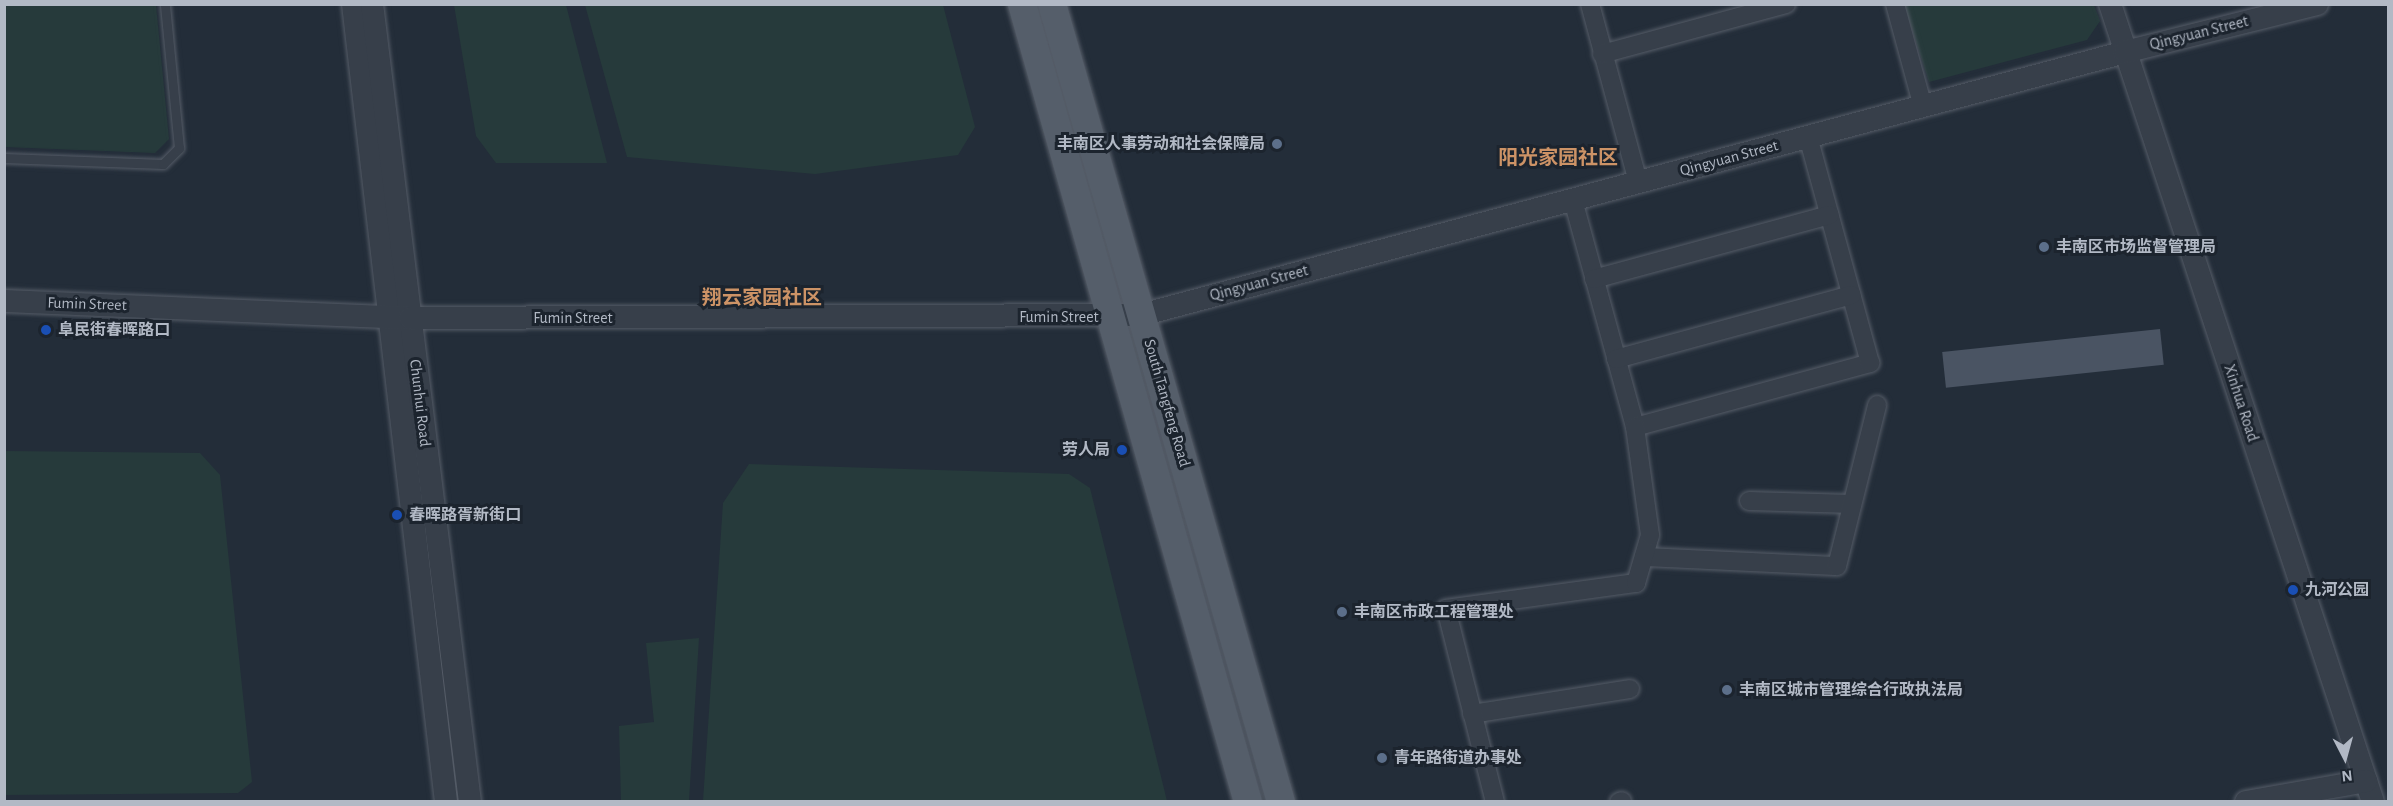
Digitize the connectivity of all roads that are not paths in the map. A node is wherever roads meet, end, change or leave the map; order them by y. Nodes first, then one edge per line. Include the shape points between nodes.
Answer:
1 (165, 4) edge
2 (352, 4) edge
3 (372, 4) edge
4 (1022, 4) edge
5 (1052, 4) edge
6 (1590, 4) edge
7 (1786, 4) edge
8 (1895, 4) edge
9 (2110, 4) edge
10 (2317, 4) edge
11 (2125, 51) junction
12 (1602, 54) junction
13 (1923, 107) junction
14 (1808, 137) junction
15 (4, 158) edge
16 (1638, 182) junction
17 (1573, 200) junction
18 (1829, 215) junction
19 (1594, 279) junction
20 (1851, 295) junction
21 (4, 301) edge
22 (1141, 315) junction
23 (1112, 316) junction
24 (400, 317) junction
25 (1616, 359) junction
26 (1877, 405) dead end
27 (1635, 427) junction
28 (1749, 501) dead end
29 (1852, 504) junction
30 (1644, 557) junction
31 (1630, 689) dead end
32 (1472, 714) junction
33 (2369, 791) edge
34 (446, 801) edge
35 (470, 801) edge
36 (1248, 801) edge
37 (1281, 801) edge
38 (1495, 801) edge
39 (2246, 801) edge

1 - 15 lane via 179,148 163,164
2 - 24 street, Chunhui Road
3 - 24 street, Chunhui Road
4 - 23 main road, South Tangfeng Road
5 - 22 main road, South Tangfeng Road
6 - 12 street
7 - 12 street
8 - 13 street
9 - 11 street, Xinhua Road
10 - 11 street, Qingyuan Street
11 - 13 street, Qingyuan Street
11 - 33 street, Xinhua Road
12 - 16 street
13 - 14 street, Qingyuan Street
14 - 16 street, Qingyuan Street
14 - 18 street
16 - 17 street, Qingyuan Street
17 - 19 street
17 - 22 street, Qingyuan Street
18 - 19 street
18 - 20 street
19 - 25 street
20 - 25 street
20 - 27 street via 1870,363
21 - 24 street, Fumin Street
22 - 23 street, Fumin Street
22 - 37 main road, South Tangfeng Road
23 - 24 street, Fumin Street
23 - 36 main road, South Tangfeng Road
24 - 34 street, Chunhui Road
24 - 35 street, Chunhui Road
25 - 27 street
26 - 29 street
27 - 30 street via 1650,535
28 - 29 street
29 - 30 street via 1837,566
30 - 32 street via 1636,583 1446,609
31 - 32 street
32 - 38 street
33 - 39 street

